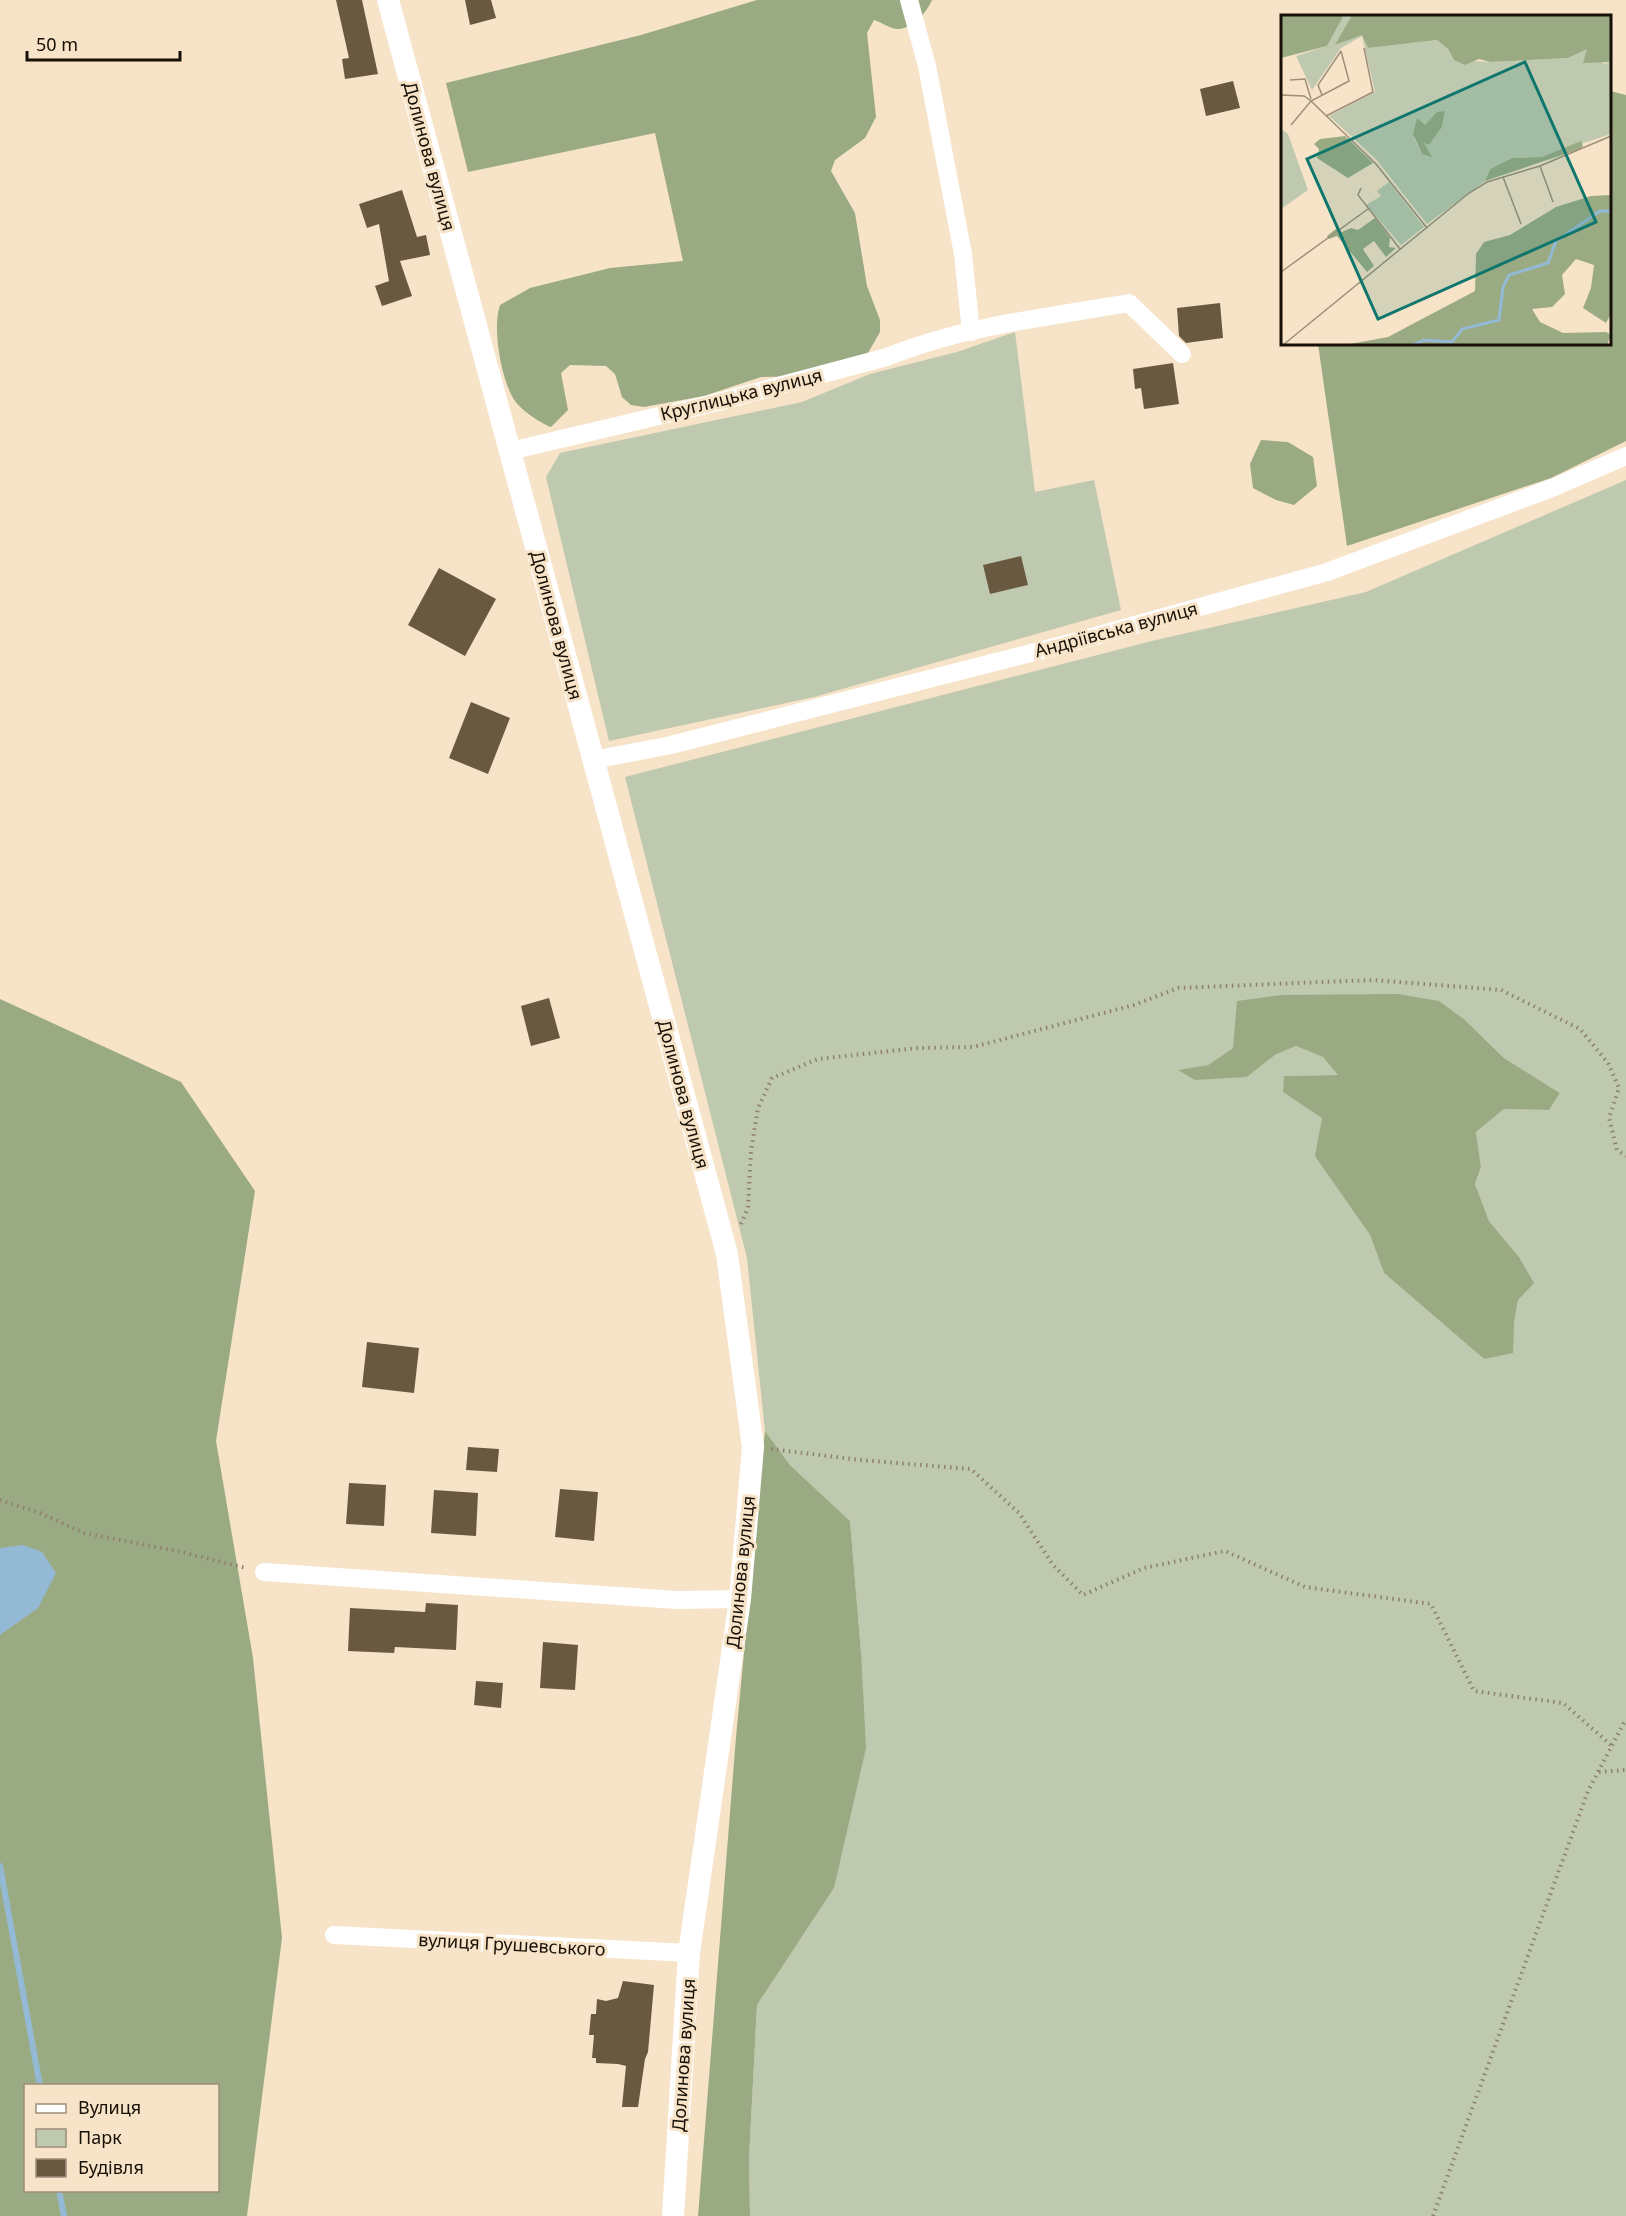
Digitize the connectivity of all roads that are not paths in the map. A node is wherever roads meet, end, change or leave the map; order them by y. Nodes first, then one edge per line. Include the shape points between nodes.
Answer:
1 (388, 0) edge
2 (909, 0) edge
3 (971, 332) junction
4 (1182, 354) dead end
5 (510, 451) junction
6 (1626, 456) edge
7 (593, 760) junction
8 (264, 1572) road end
9 (740, 1599) junction
10 (334, 1935) dead end
11 (689, 1953) junction
12 (673, 2216) edge

1 - 5 street, Долинова вулиця
2 - 3 street via 927,66 963,254
3 - 4 street, Круглицька вулиця via 1129,303
3 - 5 street, Круглицька вулиця via 714,402
5 - 7 street, Долинова вулиця
6 - 7 street, Андріївська вулиця via 1552,488 1327,572 1066,644 671,745
7 - 9 street, Долинова вулиця via 727,1254 753,1447
8 - 9 street via 677,1600
9 - 11 street, Долинова вулиця
10 - 11 street, вулиця Грушевського
11 - 12 street, Долинова вулиця

